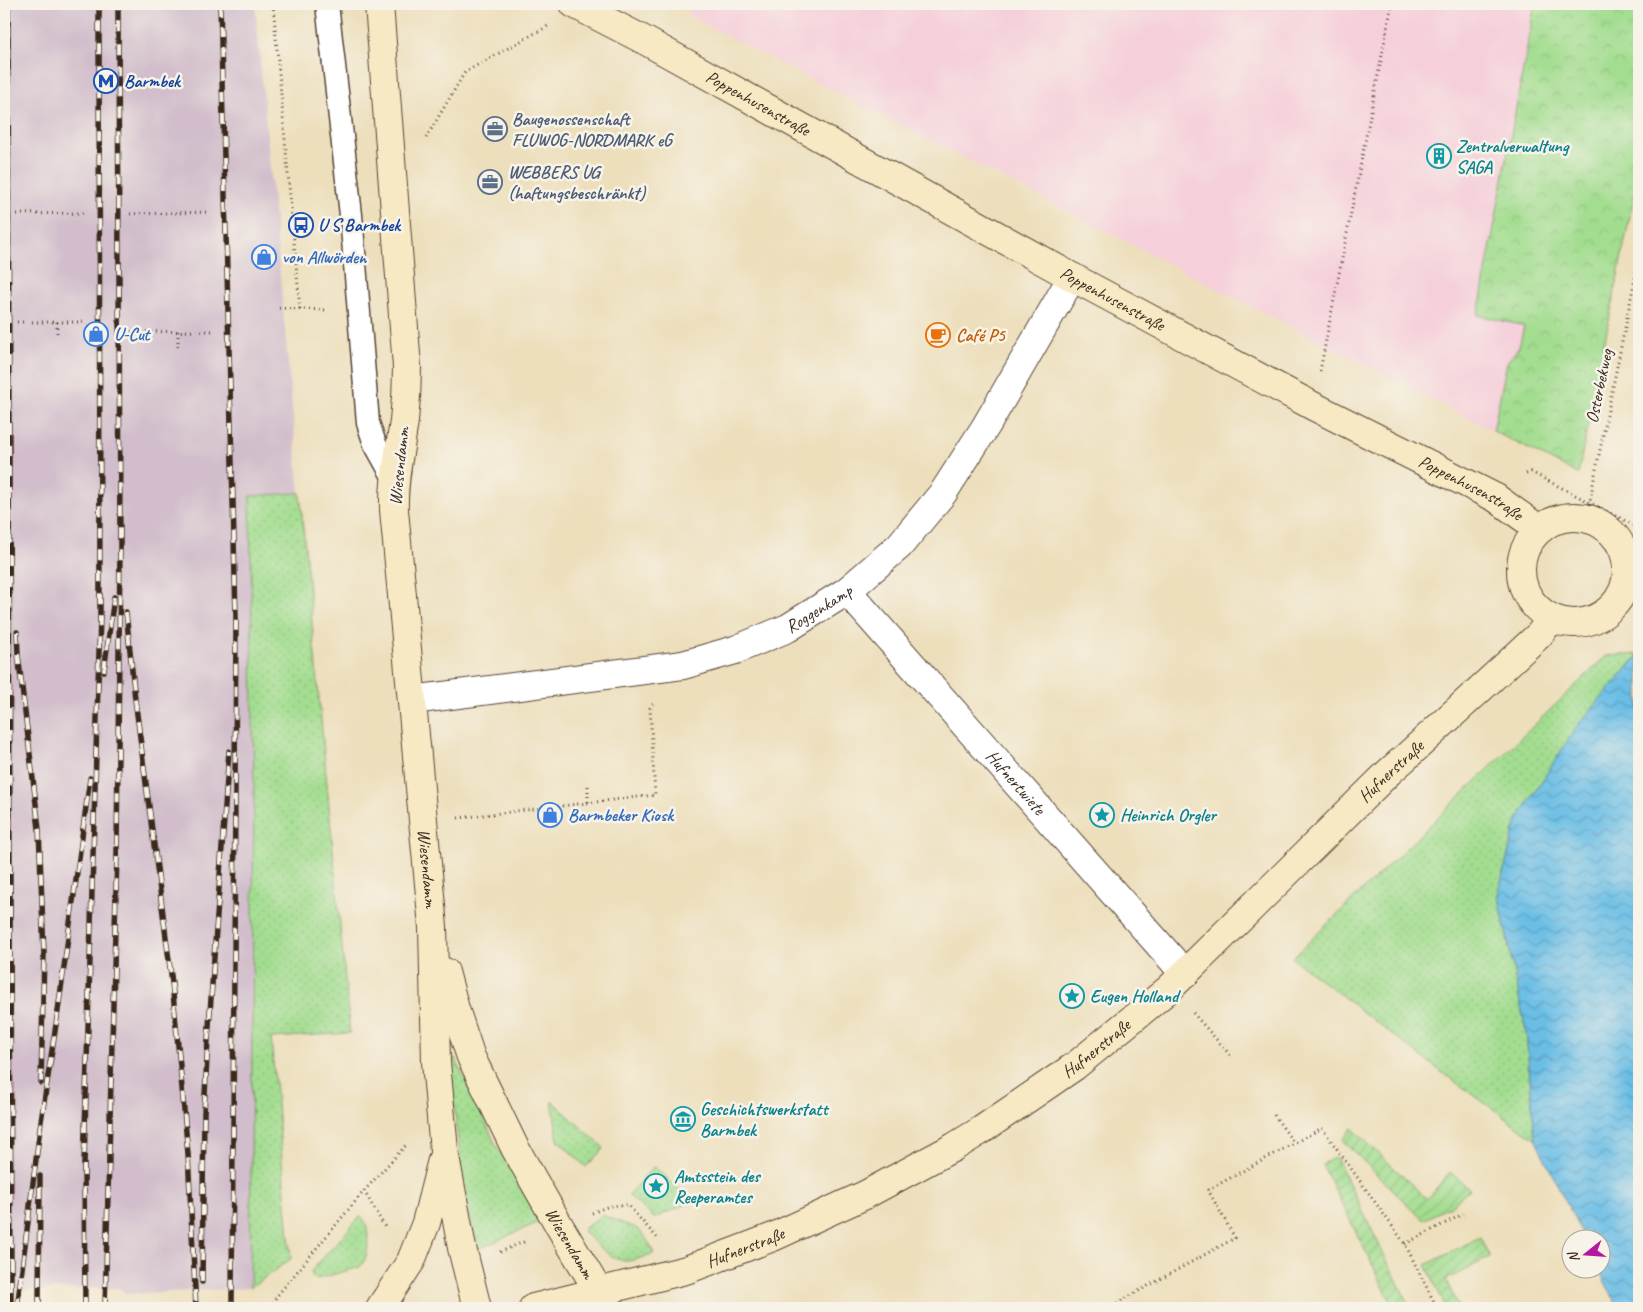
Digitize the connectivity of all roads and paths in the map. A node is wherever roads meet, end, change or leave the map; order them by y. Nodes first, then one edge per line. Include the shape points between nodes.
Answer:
1 (273, 4) edge
2 (327, 4) edge
3 (379, 4) edge
4 (1392, 4) edge
5 (577, 6) edge
6 (422, 146) dead end
7 (210, 212) dead end
8 (17, 214) dead end
9 (86, 214) dead end
10 (130, 214) dead end
11 (1639, 258) edge
12 (1072, 277) junction
13 (300, 309) dead end
14 (17, 322) dead end
15 (57, 322) junction
16 (86, 322) dead end
17 (213, 330) dead end
18 (178, 331) junction
19 (131, 332) dead end
20 (57, 334) dead end
21 (178, 349) dead end
22 (1313, 406) junction
23 (394, 478) junction
24 (1496, 498) junction
25 (1588, 511) junction
26 (1639, 528) edge
27 (1539, 529) junction
28 (1633, 579) edge
29 (848, 591) junction
30 (1552, 618) junction
31 (683, 665) junction
32 (412, 700) junction
33 (588, 786) dead end
34 (588, 803) junction
35 (423, 823) junction
36 (432, 927) junction
37 (1178, 981) junction
38 (1231, 1056) dead end
39 (440, 1108) junction
40 (1274, 1115) dead end
41 (1294, 1143) junction
42 (444, 1151) junction
43 (364, 1191) junction
44 (591, 1214) dead end
45 (1463, 1214) dead end
46 (389, 1234) dead end
47 (533, 1238) dead end
48 (1405, 1244) junction
49 (498, 1253) dead end
50 (686, 1270) junction
51 (605, 1300) edge
52 (271, 1308) edge
53 (380, 1308) edge
54 (477, 1308) edge
55 (534, 1308) edge
56 (1108, 1308) edge
57 (1436, 1308) edge

1 - 13 path
2 - 23 lane via 351,215 368,423 375,444
3 - 23 street, Wiesendamm via 407,367 404,422
4 - 22 path
5 - 6 path via 465,72
5 - 12 street, Poppenhusenstraße
7 - 10 path
8 - 9 path
11 - 25 path, Osterbekweg
12 - 22 street, Poppenhusenstraße
12 - 29 street, Roggenkamp via 986,426 943,493 899,546
14 - 15 path
15 - 16 path
15 - 20 path
17 - 18 path
18 - 19 path
18 - 21 path
22 - 24 street, Poppenhusenstraße
23 - 32 street, Wiesendamm via 394,510
24 - 25 path via 1506,482 1531,472
24 - 27 street, Poppenhusenstraße
25 - 26 path
25 - 27 street, Poppenhusenstraße via 1557,519
25 - 28 street via 1618,541
27 - 30 street via 1523,554 1523,584 1539,610
28 - 30 street via 1612,607 1599,617 1567,623
29 - 31 street, Roggenkamp via 788,628 735,650
29 - 37 street, Hufnertwiete
30 - 37 street, Hufnerstraße via 1539,635 1390,770
31 - 32 street, Roggenkamp
31 - 34 path via 650,708 654,795
32 - 35 street, Wiesendamm
33 - 34 path
34 - 35 path
35 - 36 street, Wiesendamm
36 - 39 street, Wiesendamm
36 - 51 street, Wiesendamm via 471,1057 515,1148
37 - 38 path
37 - 50 street, Hufnerstraße via 1075,1066 954,1147 865,1195 773,1237
39 - 42 street, Wiesendamm
39 - 43 path
40 - 41 path
41 - 48 path via 1322,1128
41 - 56 path via 1208,1190 1235,1238
42 - 53 street via 426,1223 411,1261
42 - 54 street, Wiesendamm
43 - 46 path
43 - 52 path via 276,1297
44 - 50 path via 608,1206 628,1205
45 - 48 path
47 - 49 path
48 - 57 path
50 - 51 street, Hufnerstraße
51 - 55 street, Hufnerstraße

